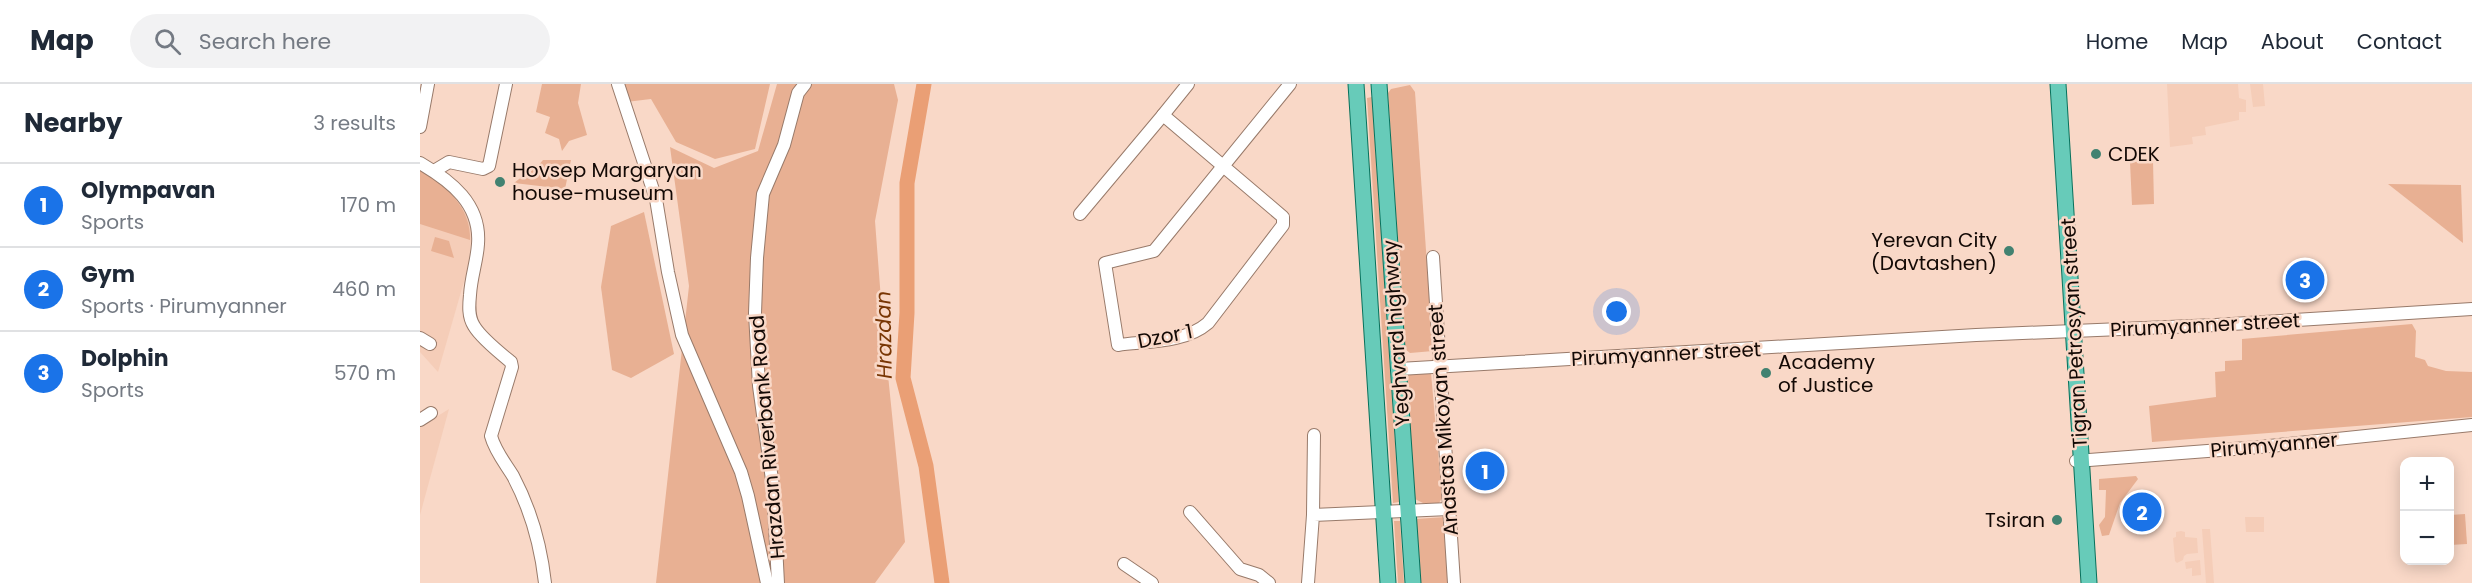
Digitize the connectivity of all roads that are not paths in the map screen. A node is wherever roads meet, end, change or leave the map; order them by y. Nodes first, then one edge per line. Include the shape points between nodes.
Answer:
1 (428, 84) edge
2 (506, 84) edge
3 (618, 84) edge
4 (805, 84) edge
5 (1188, 84) edge
6 (1290, 84) edge
7 (1356, 84) edge
8 (1379, 84) edge
9 (2056, 84) edge
10 (1163, 115) junction
11 (420, 127) edge
12 (420, 163) edge
13 (1223, 167) junction
14 (434, 171) junction
15 (1080, 214) dead end
16 (1433, 257) dead end
17 (2472, 309) edge
18 (2072, 332) junction
19 (1440, 366) junction
20 (1399, 369) junction
21 (431, 413) dead end
22 (420, 420) edge
23 (2472, 426) edge
24 (1314, 435) dead end
25 (2079, 461) junction
26 (1449, 509) junction
27 (1408, 510) junction
28 (1383, 511) junction
29 (1190, 512) dead end
30 (1313, 515) junction
31 (1124, 564) dead end
32 (545, 583) edge
33 (767, 583) edge
34 (778, 583) edge
35 (1152, 583) edge
36 (1269, 583) edge
37 (1308, 583) edge
38 (1388, 583) edge
39 (1413, 583) edge
40 (1454, 583) edge
41 (2083, 583) edge
42 (2089, 583) edge

1 - 11 street
2 - 14 street via 489,166 483,169 449,162
3 - 33 street, Hrazdan Riverbank Road via 656,199 682,335 741,472
4 - 34 street, Hrazdan Riverbank Road via 798,93 784,145 763,194 757,258 759,386 773,487
5 - 10 street
6 - 13 street, Dzor 1
7 - 28 main road, Yeghvard highway
8 - 20 main road, Yeghvard highway
9 - 18 main road, Tigran Petrosyan street
10 - 13 street, Dzor 1
10 - 15 street
12 - 14 street
13 - 13 street, Dzor 1 via 1282,217 1283,225 1198,331 1183,337 1118,345 1105,262 1154,251
14 - 32 street via 459,191 475,218 478,242 470,315 474,327 512,367 490,435 525,503
16 - 19 street, Anastas Mikoyan street
17 - 18 street, Pirumyanner street
18 - 19 street, Pirumyanner street
18 - 25 main road, Tigran Petrosyan street
19 - 20 street, Pirumyanner street
19 - 26 street, Anastas Mikoyan street
20 - 27 main road, Yeghvard highway
21 - 22 street
23 - 25 street, Pirumyanner
24 - 30 street
25 - 41 main road, Tigran Petrosyan street
25 - 42 main road, Tigran Petrosyan street
26 - 27 street
26 - 40 street, Anastas Mikoyan street
27 - 28 street
27 - 39 main road, Yeghvard highway
28 - 30 street
28 - 38 main road, Yeghvard highway
29 - 36 street via 1240,569
30 - 37 street
31 - 35 street

